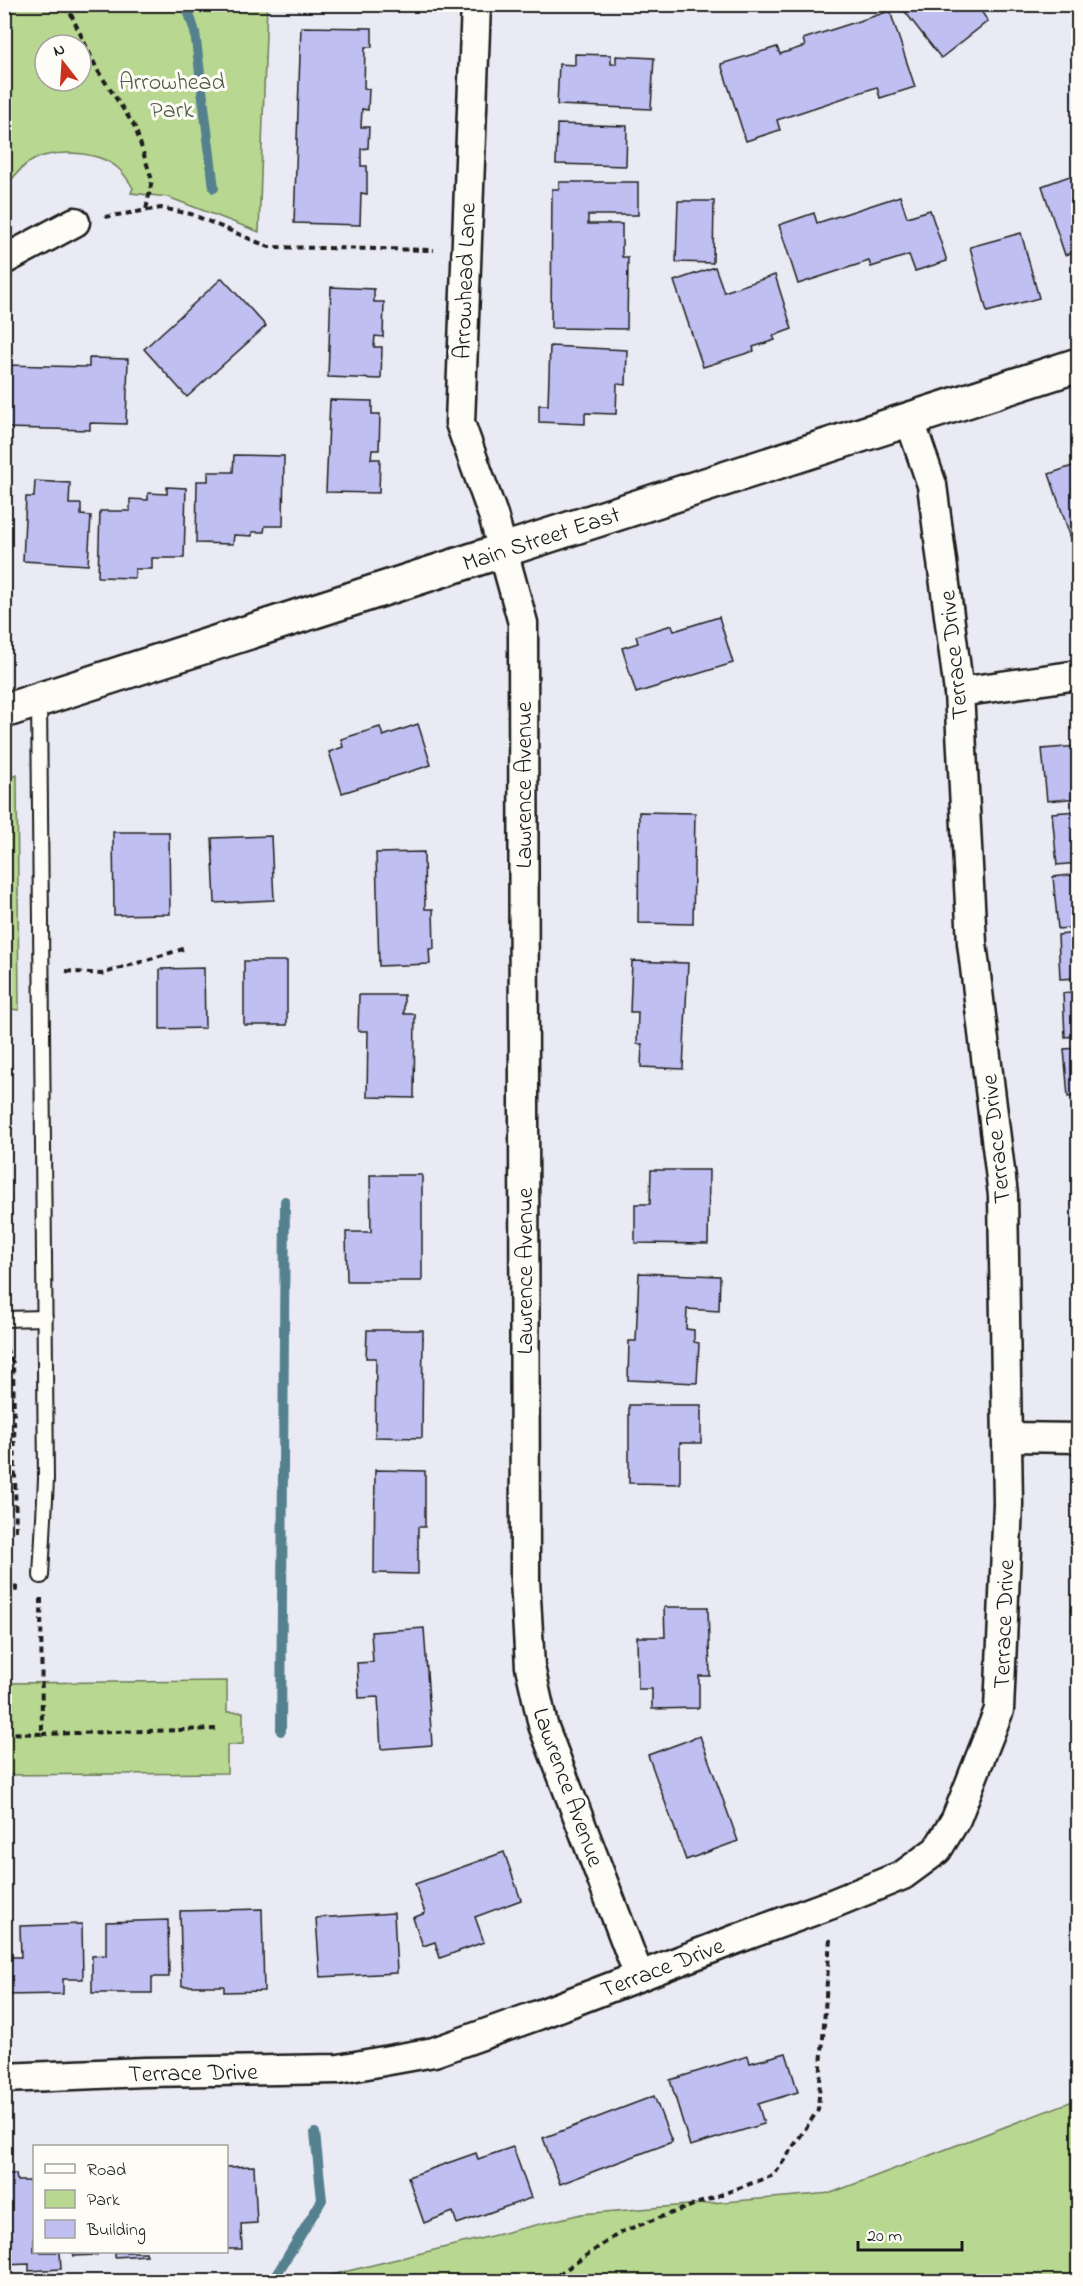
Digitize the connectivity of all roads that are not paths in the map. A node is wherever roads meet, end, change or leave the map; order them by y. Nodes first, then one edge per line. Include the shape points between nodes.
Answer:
1 (476, 4) edge
2 (75, 222) road end
3 (4, 260) edge
4 (1078, 365) edge
5 (909, 418) junction
6 (503, 550) junction
7 (1078, 675) edge
8 (959, 692) junction
9 (39, 699) junction
10 (4, 711) edge
11 (45, 1318) junction
12 (4, 1319) edge
13 (1007, 1437) junction
14 (1078, 1438) edge
15 (41, 1576) road end
16 (639, 1976) junction
17 (4, 2078) edge

1 - 6 street, Arrowhead Lane via 460,423
2 - 3 street
4 - 5 main road, Main Street East
5 - 6 main road, Main Street East
5 - 8 street, Terrace Drive via 932,485
6 - 9 main road, Main Street East
6 - 16 street, Lawrence Avenue via 523,623 525,1580 530,1666 543,1725
7 - 8 street
8 - 13 street, Terrace Drive via 972,943 1003,1195
9 - 10 main road, Main Street East
9 - 11 lane
11 - 12 lane
11 - 15 lane via 46,1479
13 - 14 street
13 - 16 street, Terrace Drive via 999,1710 956,1819 937,1850 903,1875
16 - 17 street, Terrace Drive via 434,2052 339,2069

